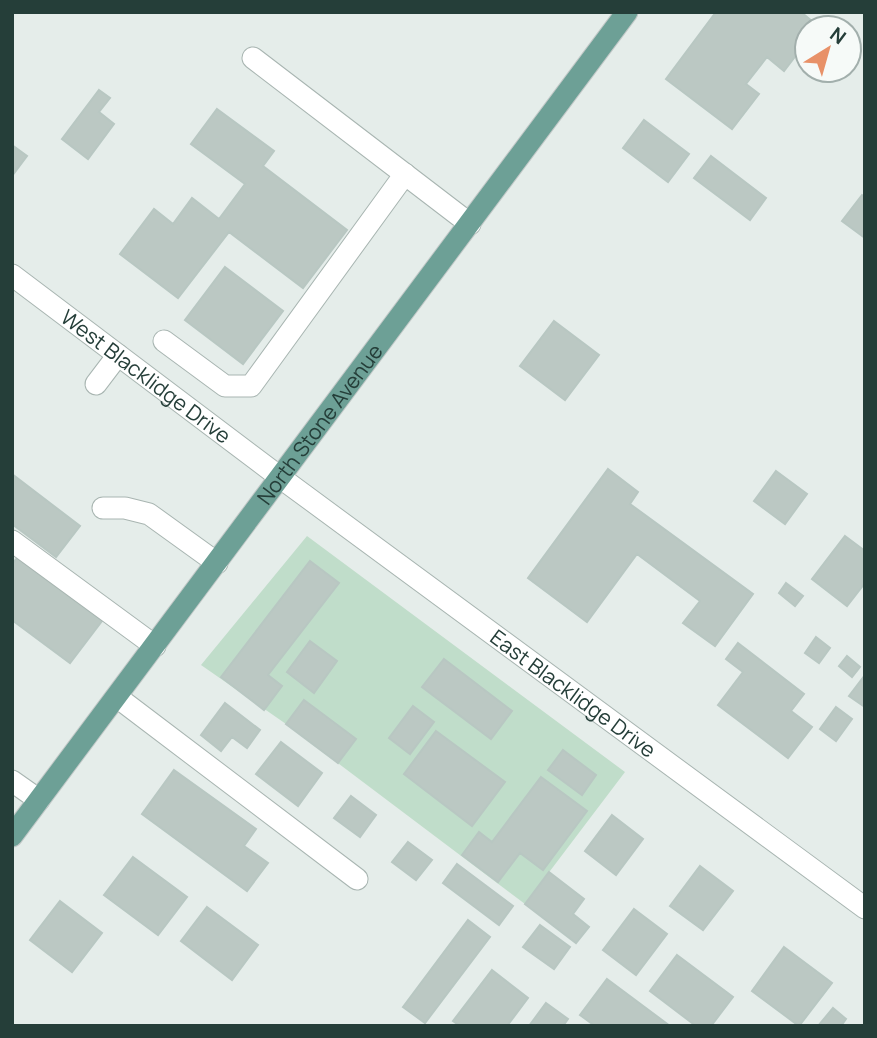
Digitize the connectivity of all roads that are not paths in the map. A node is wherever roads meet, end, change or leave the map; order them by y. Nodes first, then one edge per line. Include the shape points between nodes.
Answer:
1 (627, 12) edge
2 (253, 58) dead end
3 (405, 174) junction
4 (470, 224) junction
5 (12, 275) edge
6 (164, 341) dead end
7 (118, 355) junction
8 (96, 384) dead end
9 (281, 478) junction
10 (103, 508) dead end
11 (12, 541) edge
12 (217, 563) junction
13 (155, 646) junction
14 (117, 697) junction
15 (12, 781) edge
16 (39, 800) junction
17 (12, 836) edge
18 (357, 878) dead end
19 (865, 908) edge

1 - 4 main road, North Stone Avenue
2 - 3 street
3 - 4 street
3 - 6 street via 251,386 225,386
4 - 9 main road, North Stone Avenue
5 - 7 street, West Blacklidge Drive
7 - 8 street
7 - 9 street, West Blacklidge Drive
9 - 12 main road, North Stone Avenue
9 - 19 street, East Blacklidge Drive
10 - 12 street via 149,514
11 - 13 street
12 - 13 main road, North Stone Avenue
13 - 14 main road, North Stone Avenue
14 - 16 main road, North Stone Avenue
14 - 18 street
15 - 16 street
16 - 17 main road, North Stone Avenue

